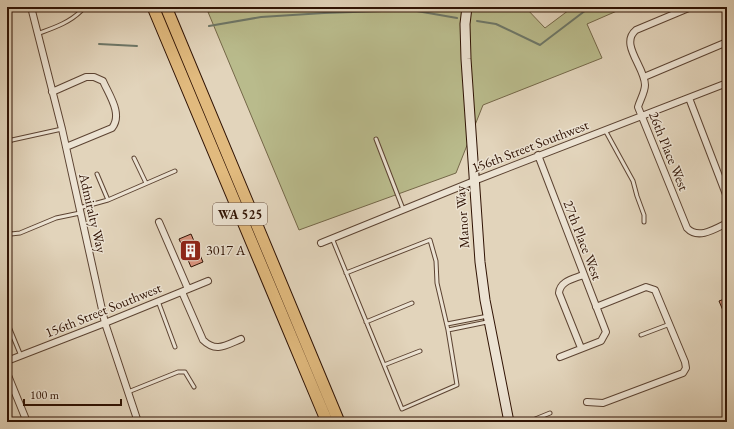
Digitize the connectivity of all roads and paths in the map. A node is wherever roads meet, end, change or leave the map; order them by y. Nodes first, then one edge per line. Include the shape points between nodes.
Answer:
1 (31, 7) edge
2 (153, 7) edge
3 (166, 7) edge
4 (467, 7) edge
5 (691, 7) edge
6 (724, 7) edge
7 (81, 10) dead end
8 (727, 14) edge
9 (37, 34) junction
10 (727, 42) edge
11 (644, 76) junction
12 (727, 82) edge
13 (52, 92) junction
14 (689, 98) junction
15 (642, 116) junction
16 (62, 129) junction
17 (605, 130) junction
18 (376, 139) dead end
19 (7, 143) edge
20 (66, 147) junction
21 (538, 156) junction
22 (134, 158) dead end
23 (175, 171) dead end
24 (97, 174) dead end
25 (474, 181) junction
26 (146, 183) junction
27 (727, 197) edge
28 (108, 200) junction
29 (403, 209) junction
30 (80, 211) junction
31 (159, 222) dead end
32 (644, 222) dead end
33 (727, 223) edge
34 (7, 227) edge
35 (332, 238) junction
36 (321, 243) dead end
37 (346, 273) junction
38 (583, 274) junction
39 (208, 281) dead end
40 (185, 290) junction
41 (158, 301) junction
42 (412, 303) dead end
43 (596, 307) junction
44 (488, 319) junction
45 (7, 322) edge
46 (366, 322) junction
47 (105, 323) junction
48 (446, 324) junction
49 (670, 324) junction
50 (448, 330) junction
51 (641, 335) dead end
52 (241, 339) dead end
53 (176, 347) dead end
54 (581, 348) junction
55 (420, 350) dead end
56 (21, 356) junction
57 (560, 357) dead end
58 (7, 361) edge
59 (384, 366) junction
60 (7, 373) edge
61 (194, 387) dead end
62 (128, 392) junction
63 (587, 402) dead end
64 (550, 413) dead end
65 (28, 422) edge
66 (137, 422) edge
67 (327, 422) edge
68 (339, 422) edge
69 (509, 422) edge
70 (528, 422) edge

1 - 9 street, Admiralty Way
2 - 67 highway, WA 525
3 - 68 highway, WA 525
4 - 25 street, Manor Way via 466,59
5 - 11 street via 632,33 630,45
6 - 8 street
7 - 9 lane via 62,25
9 - 13 street, Admiralty Way
10 - 11 street
11 - 15 street, 26th Place West via 645,86 638,107
12 - 14 street, 156th Street Southwest
13 - 16 street, Admiralty Way
13 - 20 street via 86,77 94,77 103,81 117,112 116,123 112,128
14 - 15 street, 156th Street Southwest
14 - 27 street
15 - 17 street, 156th Street Southwest
15 - 33 street, 26th Place West via 687,228 696,234
16 - 19 lane
16 - 20 street, Admiralty Way
17 - 21 street, 156th Street Southwest
17 - 32 lane via 633,181
18 - 29 lane
20 - 30 street, Admiralty Way
21 - 25 street, 156th Street Southwest
21 - 38 street, 27th Place West
22 - 26 lane
23 - 26 lane
24 - 28 lane
25 - 29 street, 156th Street Southwest
25 - 44 street, Manor Way via 480,262
26 - 28 lane
28 - 30 lane
29 - 35 street, 156th Street Southwest
30 - 34 lane via 20,233 11,234
30 - 47 street, Admiralty Way
31 - 40 street
35 - 36 street, 156th Street Southwest
35 - 37 lane
37 - 46 lane
37 - 48 lane via 430,240
38 - 43 street, 27th Place West
38 - 54 street via 564,282 559,292
39 - 40 street, 156th Street Southwest
40 - 41 street, 156th Street Southwest
40 - 52 street via 203,340 208,346 217,348
41 - 47 street, 156th Street Southwest
41 - 53 lane
42 - 46 lane
43 - 49 street via 646,287 655,290
43 - 54 street, 27th Place West via 606,332 601,341
44 - 48 lane
44 - 50 lane
44 - 69 street, Manor Way
45 - 56 lane
46 - 59 lane
47 - 56 street, 156th Street Southwest
47 - 62 street, Admiralty Way
48 - 50 lane
49 - 51 lane
49 - 63 street via 685,362 686,368 683,373 603,403
50 - 59 lane via 457,385 402,409
54 - 57 street
55 - 59 lane
56 - 58 street, 156th Street Southwest
60 - 65 street
61 - 62 lane via 185,372 178,372
62 - 66 street, Admiralty Way
64 - 70 lane

